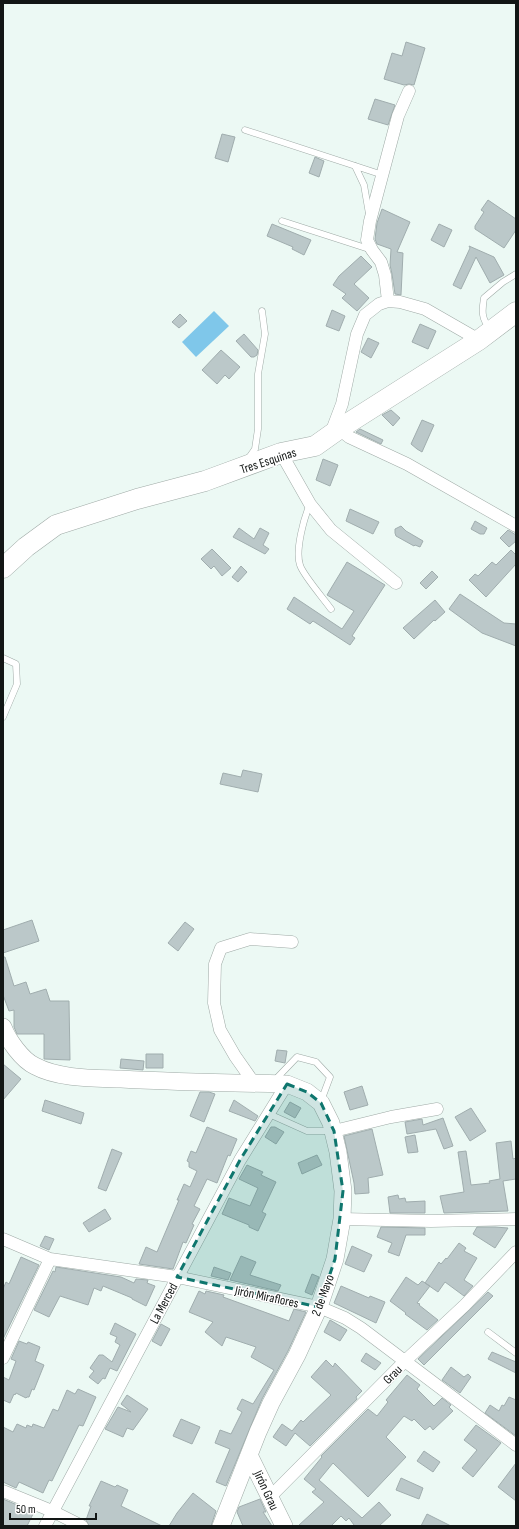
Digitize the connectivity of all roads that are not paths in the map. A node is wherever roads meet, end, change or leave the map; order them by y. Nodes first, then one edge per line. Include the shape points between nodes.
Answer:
1 (409, 91) dead end
2 (245, 130) dead end
3 (355, 166) junction
4 (384, 175) junction
5 (282, 221) dead end
6 (370, 221) junction
7 (372, 250) junction
8 (516, 274) edge
9 (388, 301) junction
10 (262, 311) dead end
11 (516, 312) edge
12 (486, 336) junction
13 (334, 432) junction
14 (281, 453) junction
15 (241, 469) junction
16 (310, 504) junction
17 (516, 526) edge
18 (3, 568) edge
19 (396, 583) dead end
20 (331, 609) dead end
21 (3, 658) edge
22 (3, 717) edge
23 (292, 942) dead end
24 (3, 1027) edge
25 (254, 1083) junction
26 (280, 1084) junction
27 (321, 1103) junction
28 (437, 1108) dead end
29 (269, 1114) junction
30 (333, 1127) junction
31 (516, 1218) edge
32 (342, 1219) junction
33 (3, 1240) edge
34 (516, 1252) edge
35 (50, 1259) junction
36 (177, 1277) junction
37 (319, 1307) junction
38 (488, 1332) dead end
39 (516, 1353) edge
40 (3, 1358) edge
41 (405, 1361) junction
42 (516, 1445) edge
43 (250, 1455) junction
44 (3, 1491) edge
45 (270, 1497) junction
46 (52, 1511) junction
47 (45, 1526) edge
48 (82, 1526) edge
49 (221, 1526) edge
50 (284, 1526) edge

1 - 4 street via 398,116
2 - 3 lane
3 - 4 lane
3 - 6 lane via 364,185
4 - 6 street
5 - 7 lane
6 - 7 street via 367,240
7 - 9 street via 381,262
8 - 12 lane via 484,298
9 - 12 street via 425,309
9 - 13 street via 379,304 365,315 357,334
10 - 15 lane via 265,334 258,374 258,429 255,449
11 - 12 highway, Tres Esquinas
12 - 13 highway, Tres Esquinas
13 - 14 highway, Tres Esquinas via 316,446
13 - 17 street via 407,464
14 - 15 highway, Tres Esquinas
14 - 16 street
15 - 18 highway, Tres Esquinas via 56,525
16 - 19 street via 332,530
16 - 20 lane via 298,550 300,565
21 - 22 lane via 16,664 17,684
23 - 25 street via 250,939 221,948 215,964 214,1003 220,1030
24 - 25 main road via 19,1053 33,1066 54,1074 154,1081
25 - 26 main road
26 - 27 main road via 308,1092
26 - 27 lane via 297,1057 316,1062 330,1077
26 - 29 street, La Merced
27 - 30 main road, 2 de Mayo
28 - 30 street
29 - 30 lane via 307,1131
29 - 36 street, La Merced via 240,1160
30 - 32 main road, 2 de Mayo via 342,1191
31 - 32 street via 452,1221
32 - 37 main road, 2 de Mayo via 335,1259
33 - 35 street, Jirón Miraflores
34 - 41 street, Grau
35 - 36 street, Jirón Miraflores
35 - 40 street
36 - 37 street, Jirón Miraflores
36 - 46 street, La Merced
37 - 41 street, Jirón Miraflores via 362,1328
37 - 43 main road, 2 de Mayo via 298,1355 272,1403
38 - 39 lane
41 - 42 street, Jirón Miraflores
41 - 45 street, Grau
43 - 45 main road, Jirón Grau
43 - 49 main road, 2 de Mayo
44 - 46 street
45 - 50 main road, Jirón Grau
46 - 47 street, La Merced
46 - 48 street

